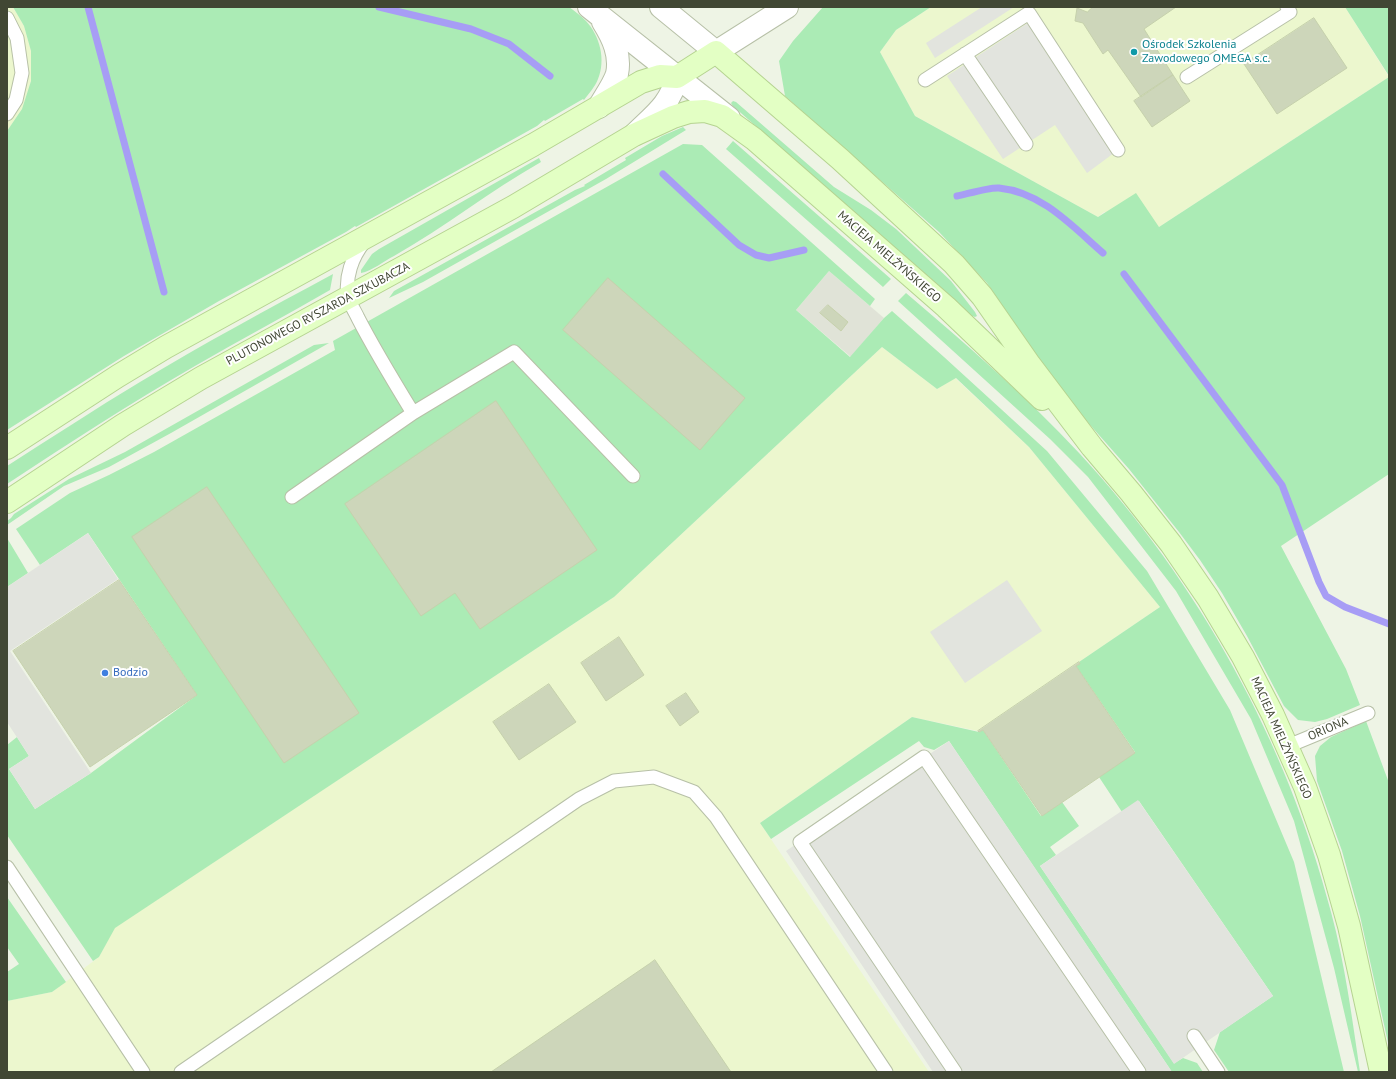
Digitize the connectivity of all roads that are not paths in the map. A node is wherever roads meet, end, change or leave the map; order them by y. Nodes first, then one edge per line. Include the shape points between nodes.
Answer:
1 (588, 7) edge
2 (661, 7) edge
3 (788, 7) edge
4 (1287, 7) edge
5 (1034, 10) edge
6 (7, 18) edge
7 (716, 52) junction
8 (966, 54) junction
9 (677, 77) junction
10 (1186, 77) dead end
11 (925, 80) dead end
12 (599, 107) junction
13 (7, 114) edge
14 (634, 134) junction
15 (754, 139) junction
16 (1026, 144) dead end
17 (1118, 150) dead end
18 (370, 234) junction
19 (348, 297) junction
20 (413, 414) junction
21 (1092, 447) junction
22 (7, 448) edge
23 (633, 476) dead end
24 (292, 498) dead end
25 (7, 502) edge
26 (1368, 713) dead end
27 (1288, 746) junction
28 (7, 868) edge
29 (1194, 1036) dead end
30 (142, 1072) edge
31 (180, 1072) edge
32 (886, 1072) edge
33 (955, 1072) edge
34 (1139, 1072) edge
35 (1218, 1072) edge
36 (1381, 1072) edge

1 - 9 street, MACIEJA MIELŻYŃSKIEGO
1 - 12 street via 603,21 617,49 616,75
2 - 7 street, MACIEJA MIELŻYŃSKIEGO
3 - 7 street
4 - 10 lane via 1290,12
5 - 8 lane
5 - 17 lane
6 - 13 lane via 17,38 22,73 16,100
7 - 9 street
7 - 21 street, MACIEJA MIELŻYŃSKIEGO via 954,264 982,296 1030,366
8 - 11 lane
8 - 16 lane
9 - 12 street via 660,76 641,82
9 - 14 street, PLUTONOWEGO RYSZARDA SZKUBACZA via 674,90 666,103
9 - 15 street, MACIEJA MIELŻYŃSKIEGO
12 - 18 street
14 - 15 street, PLUTONOWEGO RYSZARDA SZKUBACZA via 678,115 705,111 722,116
14 - 19 street, PLUTONOWEGO RYSZARDA SZKUBACZA via 513,207
15 - 21 street, MACIEJA MIELŻYŃSKIEGO via 946,307
18 - 19 lane via 357,251 352,264 348,280
18 - 22 street via 166,347
19 - 20 lane via 371,344
19 - 25 street, PLUTONOWEGO RYSZARDA SZKUBACZA via 136,417
20 - 23 lane via 514,352
20 - 24 lane
21 - 27 street, MACIEJA MIELŻYŃSKIEGO via 1171,544 1208,598 1244,657
26 - 27 lane, ORIONA
27 - 36 street, MACIEJA MIELŻYŃSKIEGO via 1329,855 1349,926
28 - 30 lane
29 - 35 lane
31 - 32 lane via 579,799 614,781 654,777 694,792 716,817
33 - 34 lane via 800,842 924,757

